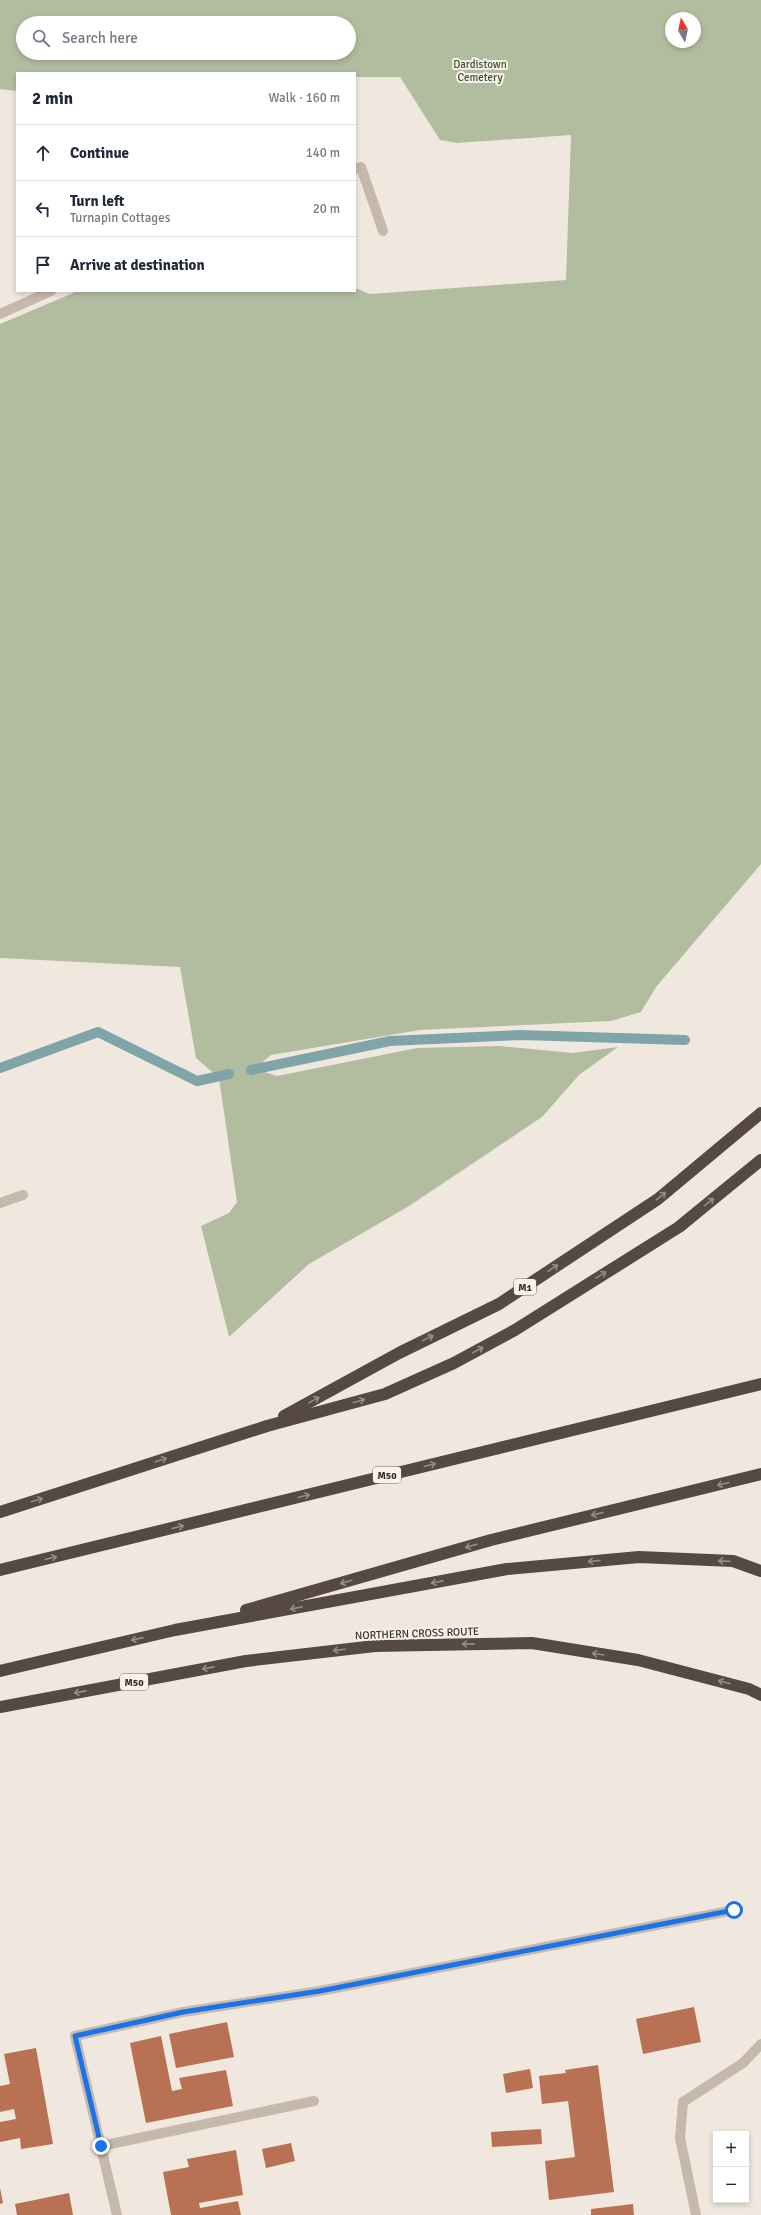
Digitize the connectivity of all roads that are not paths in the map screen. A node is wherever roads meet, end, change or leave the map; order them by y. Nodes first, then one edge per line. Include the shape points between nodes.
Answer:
1 (356, 169) edge
2 (383, 231) dead end
3 (49, 292) edge
4 (0, 314) edge
5 (761, 1113) edge
6 (761, 1160) edge
7 (23, 1195) dead end
8 (0, 1203) edge
9 (761, 1384) edge
10 (267, 1426) junction
11 (761, 1474) edge
12 (0, 1512) edge
13 (0, 1570) edge
14 (761, 1571) edge
15 (175, 1630) junction
16 (0, 1671) edge
17 (761, 1695) edge
18 (0, 1707) edge
19 (734, 1910) dead end
20 (761, 2044) edge
21 (314, 2101) dead end
22 (101, 2146) junction
23 (117, 2215) edge
24 (696, 2215) edge

1 - 2 street via 361,167
3 - 4 street
10 -> 5 highway, M1 via 399,1353 499,1304 658,1199
10 -> 6 highway via 385,1394 461,1360 516,1330 679,1227
7 - 8 street
13 -> 9 highway, M50
12 -> 10 highway
11 -> 15 highway via 491,1540
14 -> 15 highway via 733,1561 639,1557 507,1569
15 -> 16 highway
17 -> 18 highway, NORTHERN CROSS ROUTE / M50 via 749,1689 638,1660 532,1644 375,1646 246,1661
19 - 22 street via 320,1991 183,2012 75,2036
20 - 24 street via 742,2062 684,2102 680,2138
21 - 22 street
22 - 23 street

